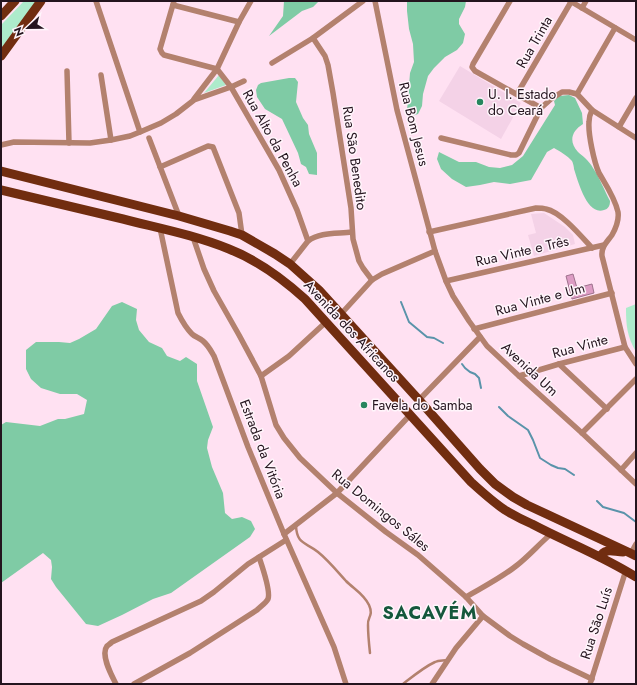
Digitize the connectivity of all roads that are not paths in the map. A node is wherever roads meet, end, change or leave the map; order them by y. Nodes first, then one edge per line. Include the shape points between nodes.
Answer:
1 (15, 1) edge
2 (41, 1) edge
3 (96, 1) edge
4 (251, 1) edge
5 (363, 1) edge
6 (375, 1) edge
7 (510, 1) edge
8 (570, 1) edge
9 (586, 1) edge
10 (173, 3) edge
11 (582, 8) junction
12 (1, 16) edge
13 (239, 22) junction
14 (615, 28) junction
15 (313, 38) junction
16 (636, 40) edge
17 (1, 56) edge
18 (272, 63) dead end
19 (217, 69) junction
20 (67, 71) dead end
21 (100, 75) dead end
22 (244, 81) dead end
23 (231, 87) junction
24 (517, 94) junction
25 (577, 94) junction
26 (636, 98) edge
27 (194, 100) junction
28 (541, 108) junction
29 (592, 110) junction
30 (619, 127) junction
31 (140, 132) junction
32 (149, 138) dead end
33 (441, 138) dead end
34 (636, 138) edge
35 (111, 140) junction
36 (69, 143) junction
37 (1, 145) edge
38 (160, 167) junction
39 (1, 171) edge
40 (1, 190) edge
41 (179, 216) junction
42 (196, 221) junction
43 (160, 228) junction
44 (352, 232) junction
45 (429, 232) junction
46 (242, 236) junction
47 (192, 237) junction
48 (308, 241) junction
49 (604, 245) junction
50 (592, 248) junction
51 (435, 251) junction
52 (290, 264) junction
53 (372, 280) junction
54 (446, 281) junction
55 (612, 293) junction
56 (340, 314) junction
57 (326, 322) junction
58 (474, 329) junction
59 (480, 337) junction
60 (625, 347) junction
61 (559, 364) junction
62 (636, 364) edge
63 (261, 376) junction
64 (519, 376) junction
65 (636, 380) edge
66 (419, 400) junction
67 (606, 409) junction
68 (410, 415) junction
69 (582, 433) junction
70 (636, 453) edge
71 (621, 470) junction
72 (636, 484) edge
73 (337, 493) junction
74 (296, 525) junction
75 (551, 534) junction
76 (285, 537) junction
77 (636, 544) edge
78 (632, 554) edge
79 (259, 557) junction
80 (600, 557) junction
81 (626, 570) junction
82 (636, 577) edge
83 (466, 598) junction
84 (483, 616) junction
85 (370, 653) dead end
86 (448, 660) junction
87 (591, 681) edge
88 (116, 684) edge
89 (134, 684) edge
90 (346, 684) edge
91 (403, 684) edge
92 (432, 684) edge

1 - 12 main road
2 - 17 main road
3 - 31 street
4 - 13 street
5 - 15 street
6 - 45 street, Rua Bom Jesus via 397,110
7 - 24 street via 472,67
8 - 11 street
8 - 24 street, Rua Trinta
9 - 11 street
10 - 13 street
10 - 19 street via 161,51 164,55
11 - 14 street
13 - 19 street
14 - 16 street
14 - 25 street
15 - 18 street
15 - 44 street, Rua São Benedito via 328,65 350,200
19 - 23 street, Rua Alto da Penha
19 - 27 street
20 - 36 street
21 - 35 street
22 - 23 street
23 - 27 street
23 - 48 street, Rua Alto da Penha via 279,170
24 - 28 street
25 - 28 street via 562,92
25 - 29 street
26 - 30 street
27 - 31 street via 161,123
28 - 33 street via 520,153 516,155
29 - 30 street
29 - 49 street via 588,123 595,160 618,214 615,229
30 - 34 street
31 - 35 street
32 - 38 street
35 - 36 street
36 - 37 street via 14,142
38 - 41 street
38 - 46 street via 208,146 213,147 239,213
39 - 41 main road, Avenida dos Africanos
40 - 43 main road, Avenida dos Africanos
41 - 42 main road, Avenida dos Africanos
42 - 46 main road, Avenida dos Africanos
42 - 47 main road
43 - 47 main road, Avenida dos Africanos
43 - 76 street, Estrada da Vitória via 178,313 188,330 202,340 214,356
44 - 48 street via 319,235
44 - 53 street, Rua São Benedito via 359,261
45 - 50 street via 545,208 561,217
45 - 51 street, Rua Bom Jesus
46 - 52 main road, Avenida dos Africanos
47 - 57 main road, Avenida dos Africanos via 229,249 266,268 292,288
47 - 63 street, Rua Domingos Sáles via 214,291
48 - 52 street
49 - 50 street, Rua Vinte e Três
49 - 55 street via 601,252
50 - 54 street, Rua Vinte e Três
51 - 53 street
51 - 54 street, Avenida Um
52 - 56 main road, Avenida dos Africanos via 319,290
53 - 56 street
54 - 58 street, Avenida Um
55 - 58 street, Rua Vinte e Um
55 - 60 street
56 - 66 main road, Avenida dos Africanos
57 - 63 street via 289,356
57 - 68 main road, Avenida dos Africanos
58 - 59 street, Avenida Um
59 - 64 street, Avenida Um
59 - 66 street
60 - 61 street, Rua Vinte
60 - 62 street
61 - 64 street, Rua Vinte
61 - 67 street
63 - 73 street, Rua Domingos Sáles via 276,424 284,438 300,458
64 - 69 street, Avenida Um
65 - 67 street
66 - 78 main road, Avenida dos Africanos via 480,469 512,497
67 - 69 street
68 - 73 street
68 - 75 main road, Avenida dos Africanos via 471,482 490,499 505,510
69 - 71 street, Avenida Um
70 - 71 street
71 - 72 street, Avenida Um
73 - 74 street
73 - 83 street, Rua Domingos Sáles via 418,555
74 - 76 street
74 - 85 lane via 298,537 302,542 318,552 364,595 372,611 367,624
75 - 80 main road, Avenida dos Africanos
75 - 83 street via 518,565
76 - 79 street
76 - 90 street, Estrada da Vitória via 334,647
77 - 78 street
78 - 80 main road via 608,550
79 - 88 street via 201,601 107,646 105,659
79 - 89 street via 269,592 264,604 190,653
80 - 81 main road, Avenida dos Africanos
81 - 82 main road, Avenida dos Africanos
81 - 87 street, Rua São Luís
83 - 84 street, Rua Domingos Sáles
84 - 86 street
84 - 87 street, Rua Domingos Sáles via 523,644
86 - 91 lane via 435,662
86 - 92 street

